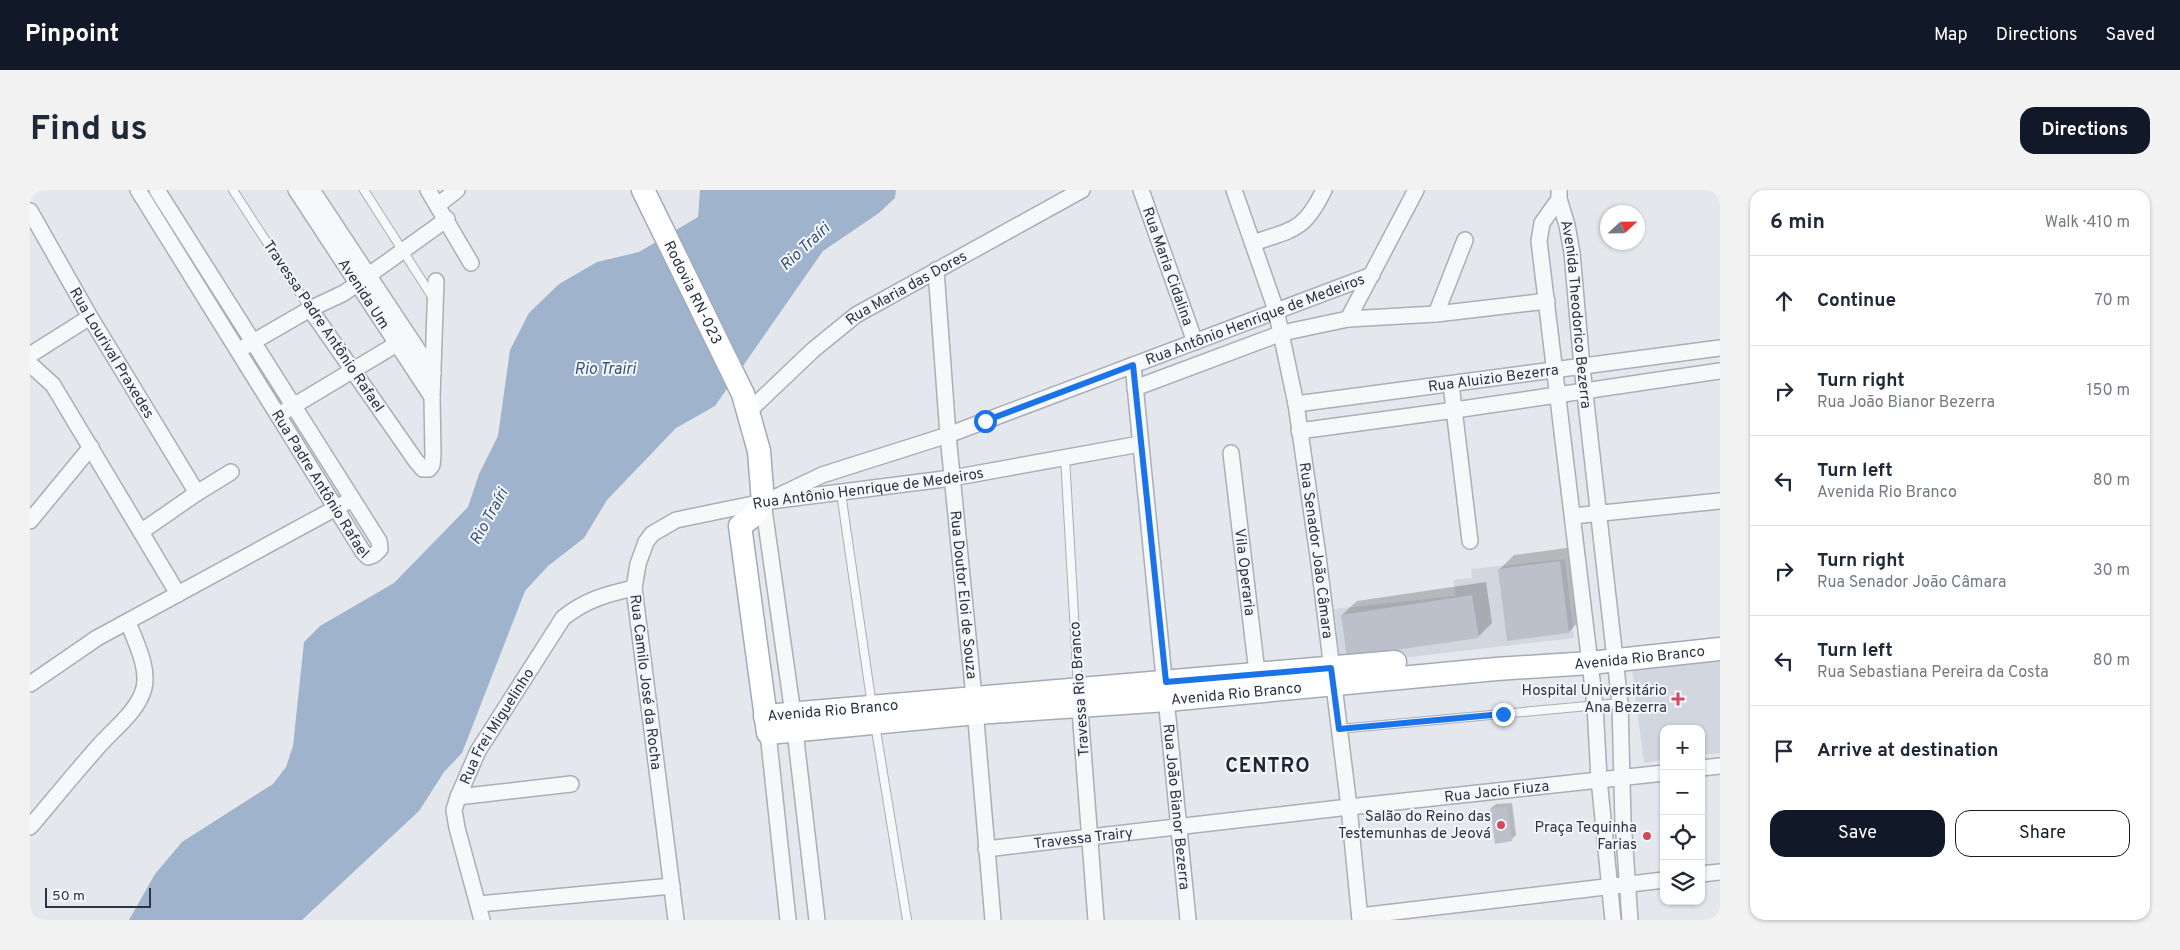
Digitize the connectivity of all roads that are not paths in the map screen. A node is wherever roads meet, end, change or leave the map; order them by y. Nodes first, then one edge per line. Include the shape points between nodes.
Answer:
1 (138, 190) edge
2 (158, 190) edge
3 (233, 190) edge
4 (296, 190) edge
5 (312, 190) edge
6 (364, 190) edge
7 (428, 190) edge
8 (457, 190) edge
9 (643, 190) edge
10 (1082, 190) edge
11 (1141, 190) edge
12 (1234, 190) edge
13 (1324, 190) edge
14 (1416, 190) edge
15 (1559, 194) edge
16 (438, 205) junction
17 (30, 211) edge
18 (447, 219) junction
19 (328, 227) junction
20 (1465, 240) dead end
21 (1253, 243) junction
22 (403, 250) junction
23 (471, 262) dead end
24 (936, 270) junction
25 (1372, 275) junction
26 (363, 280) junction
27 (436, 280) dead end
28 (1547, 301) junction
29 (436, 303) junction
30 (310, 308) junction
31 (1276, 310) junction
32 (1436, 314) junction
33 (90, 317) junction
34 (1348, 319) junction
35 (1282, 333) junction
36 (403, 340) junction
37 (254, 342) junction
38 (1195, 342) junction
39 (1720, 348) edge
40 (238, 351) junction
41 (30, 355) edge
42 (30, 364) edge
43 (1133, 365) junction
44 (1582, 366) junction
45 (354, 370) junction
46 (1555, 370) junction
47 (1720, 370) edge
48 (432, 373) junction
49 (1452, 384) junction
50 (1135, 388) junction
51 (1585, 391) junction
52 (1558, 395) junction
53 (432, 396) junction
54 (746, 402) junction
55 (1296, 404) junction
56 (294, 406) junction
57 (1455, 410) junction
58 (278, 416) junction
59 (1299, 431) junction
60 (948, 435) junction
61 (1140, 444) junction
62 (92, 447) junction
63 (1231, 453) dead end
64 (1064, 458) junction
65 (231, 472) dead end
66 (952, 478) junction
67 (197, 493) junction
68 (841, 493) junction
69 (353, 499) junction
70 (1720, 500) edge
71 (763, 502) junction
72 (336, 508) junction
73 (1600, 512) junction
74 (1573, 516) junction
75 (30, 521) edge
76 (142, 531) junction
77 (1470, 541) dead end
78 (634, 588) junction
79 (178, 594) junction
80 (128, 622) junction
81 (1720, 634) edge
82 (1720, 649) edge
83 (1614, 654) junction
84 (1589, 656) junction
85 (1332, 676) junction
86 (1258, 682) junction
87 (30, 684) edge
88 (1167, 691) junction
89 (1079, 697) junction
90 (1620, 702) junction
91 (975, 705) junction
92 (1595, 705) junction
93 (874, 714) junction
94 (794, 723) junction
95 (766, 725) junction
96 (1339, 729) junction
97 (1720, 766) edge
98 (1705, 768) edge
99 (1660, 774) edge
100 (1624, 778) junction
101 (1599, 780) junction
102 (571, 784) dead end
103 (458, 797) junction
104 (1349, 807) junction
105 (1180, 826) junction
106 (30, 827) edge
107 (1088, 837) junction
108 (986, 849) junction
109 (1720, 872) edge
110 (1705, 874) edge
111 (1660, 880) edge
112 (1627, 884) junction
113 (672, 886) junction
114 (1610, 886) junction
115 (479, 904) junction
116 (1360, 918) edge
117 (482, 920) edge
118 (676, 920) edge
119 (788, 920) edge
120 (817, 920) edge
121 (907, 920) edge
122 (993, 920) edge
123 (1096, 920) edge
124 (1188, 920) edge
125 (1613, 920) edge
126 (1630, 920) edge

1 - 40 street, Rua Padre Antônio Rafael
2 - 37 street, Rua Padre Antônio Rafael
3 - 30 lane, Travessa Padre Antônio Rafael
4 - 19 street, Avenida Um
5 - 19 street, Avenida Um
6 - 22 lane
7 - 16 street
8 - 16 street
9 - 54 main road, Rodovia RN-023
10 - 24 street, Rua Maria das Dores
11 - 38 street, Rua Maria Cidalina
12 - 21 street, Rua Senador João Câmara
13 - 21 street via 1312,214 1302,224
14 - 25 street
15 - 28 street, Avenida Theodorico Bezerra via 1539,232
15 - 44 street, Avenida Theodorico Bezerra via 1572,253
16 - 18 street
17 - 33 street, Rua Lourival Praxedes
18 - 22 street
18 - 23 street
19 - 26 street, Avenida Um
20 - 32 street
21 - 31 street, Rua Senador João Câmara
22 - 26 street
22 - 29 lane
24 - 54 street, Rua Maria das Dores via 856,315
24 - 60 street, Rua Doutor Eloi de Souza
25 - 31 street, Rua Antônio Henrique de Medeiros
25 - 34 street
26 - 30 street via 336,298
26 - 36 street, Avenida Um
27 - 29 street
28 - 32 street, Rua Antônio Henrique de Medeiros
28 - 46 street, Avenida Theodorico Bezerra
29 - 48 street
30 - 37 street
30 - 45 street, Travessa Padre Antônio Rafael
31 - 35 street, Rua Senador João Câmara
31 - 38 street, Rua Antônio Henrique de Medeiros
32 - 34 street, Rua Antônio Henrique de Medeiros
33 - 41 street
33 - 67 street, Rua Lourival Praxedes
34 - 35 street, Rua Antônio Henrique de Medeiros
35 - 50 street, Rua Antônio Henrique de Medeiros
35 - 55 street, Rua Senador João Câmara
36 - 45 street
36 - 48 street, Avenida Um
36 - 53 street, Avenida Um
37 - 40 street
37 - 56 street, Rua Padre Antônio Rafael
38 - 43 street, Rua Antônio Henrique de Medeiros
39 - 44 street, Rua Aluizio Bezerra
40 - 58 street, Rua Padre Antônio Rafael
42 - 62 street via 53,384
43 - 50 street, Rua João Bianor Bezerra
43 - 60 street, Rua Antônio Henrique de Medeiros
44 - 46 street, Rua Aluizio Bezerra
44 - 51 street, Avenida Theodorico Bezerra
45 - 53 street, Travessa Padre Antônio Rafael via 423,469 432,465
45 - 56 street
46 - 49 street, Rua Aluizio Bezerra
46 - 52 street, Avenida Theodorico Bezerra
47 - 51 street, Rua Aluizio Bezerra
48 - 53 street
49 - 55 street, Rua Aluizio Bezerra
49 - 57 street
50 - 61 street, Rua João Bianor Bezerra
51 - 52 street, Rua Aluizio Bezerra
51 - 73 street, Avenida Theodorico Bezerra
52 - 57 street, Rua Aluizio Bezerra
52 - 74 street, Avenida Theodorico Bezerra
54 - 71 main road, Rodovia RN-023 via 759,451
55 - 59 street, Rua Senador João Câmara
56 - 58 street
56 - 69 street, Rua Padre Antônio Rafael
57 - 59 street, Rua Aluizio Bezerra
57 - 77 street
58 - 72 street, Rua Padre Antônio Rafael
59 - 85 street, Rua Senador João Câmara
60 - 66 street, Rua Doutor Eloi de Souza
60 - 71 street, Rua Antônio Henrique de Medeiros via 822,475
61 - 64 street, Rua Antônio Henrique de Medeiros
61 - 88 street, Rua João Bianor Bezerra
62 - 75 street
62 - 76 street
63 - 86 street, Vila Operaria
64 - 66 street, Rua Antônio Henrique de Medeiros
64 - 89 lane, Travessa Rio Branco
65 - 67 street
66 - 68 street, Rua Antônio Henrique de Medeiros
66 - 91 street, Rua Doutor Eloi de Souza
67 - 76 street
68 - 71 street, Rua Antônio Henrique de Medeiros
68 - 93 lane
69 - 72 street
69 - 72 street, Rua Padre Antônio Rafael via 380,544 374,555 368,557 365,554
70 - 73 street
71 - 78 street, Rua Camilo José da Rocha via 676,520 652,534 638,564
71 - 94 street
71 - 95 main road via 740,526
72 - 79 street
73 - 74 street
73 - 83 street, Avenida Theodorico Bezerra
74 - 84 street, Avenida Theodorico Bezerra
76 - 79 street
78 - 103 street, Rua Frei Miguelinho via 597,597 563,618 482,744
78 - 113 street, Rua Camilo José da Rocha
79 - 80 street
80 - 87 street via 97,638
80 - 106 street via 143,665 144,688 140,698
81 - 83 main road, Avenida Rio Branco
82 - 83 main road, Avenida Rio Branco
83 - 84 main road, Avenida Rio Branco
83 - 90 street, Avenida Theodorico Bezerra
84 - 85 main road, Avenida Rio Branco via 1495,654
84 - 92 street, Avenida Theodorico Bezerra
85 - 86 main road, Avenida Rio Branco
85 - 96 street, Rua Senador João Câmara
86 - 88 main road, Avenida Rio Branco
88 - 89 main road, Avenida Rio Branco
88 - 105 street, Rua João Bianor Bezerra
89 - 91 main road, Avenida Rio Branco
89 - 107 street, Travessa Rio Branco
90 - 92 lane
90 - 100 street, Avenida Theodorico Bezerra
91 - 93 main road, Avenida Rio Branco
91 - 108 street, Rua Doutor Eloi de Souza
92 - 96 lane
92 - 101 street, Avenida Theodorico Bezerra
93 - 94 main road, Avenida Rio Branco
93 - 121 lane
94 - 95 main road, Avenida Rio Branco
94 - 120 street
95 - 119 street
96 - 104 street, Rua Senador João Câmara
97 - 98 street
99 - 100 street, Rua Jacio Fiuza
100 - 101 street, Rua Jacio Fiuza
100 - 112 street, Avenida Theodorico Bezerra
101 - 104 street, Rua Jacio Fiuza
101 - 114 street, Avenida Theodorico Bezerra
102 - 103 street
103 - 115 street, Rua Frei Miguelinho via 454,814
104 - 105 street, Rua Jacio Fiuza
104 - 116 street, Rua Senador João Câmara
105 - 107 street, Travessa Trairy
105 - 124 street, Rua João Bianor Bezerra
107 - 108 street, Travessa Trairy
107 - 123 street, Travessa Rio Branco
108 - 122 street, Rua Doutor Eloi de Souza
109 - 110 street
111 - 112 street
112 - 114 street
112 - 126 street, Avenida Theodorico Bezerra
113 - 115 street
113 - 118 street, Rua Camilo José da Rocha
114 - 116 street
114 - 125 street, Avenida Theodorico Bezerra
115 - 117 street, Rua Frei Miguelinho

